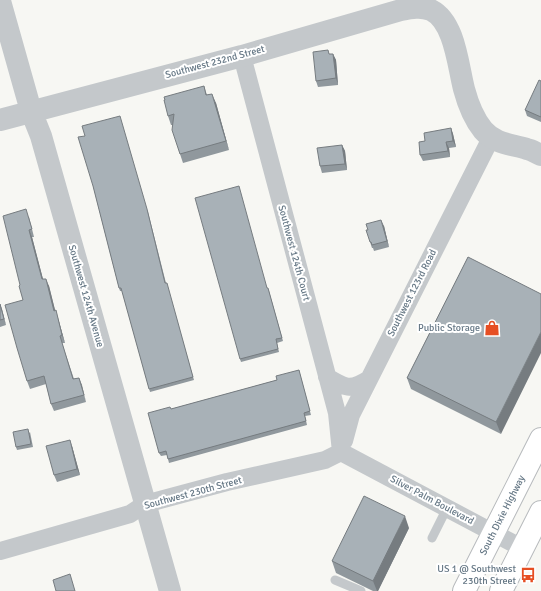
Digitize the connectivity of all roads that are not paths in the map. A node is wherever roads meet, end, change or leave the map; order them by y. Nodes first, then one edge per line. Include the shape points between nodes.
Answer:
1 (0, 1) edge
2 (242, 56) junction
3 (31, 111) junction
4 (0, 120) edge
5 (491, 138) junction
6 (541, 155) edge
7 (327, 377) junction
8 (368, 379) junction
9 (541, 439) edge
10 (341, 452) junction
11 (145, 504) junction
12 (447, 508) junction
13 (541, 512) edge
14 (494, 533) junction
15 (432, 538) dead end
16 (522, 548) junction
17 (0, 551) edge
18 (335, 580) dead end
19 (170, 591) edge
20 (361, 591) edge
21 (464, 591) edge
22 (501, 591) edge

1 - 3 street, Southwest 124th Avenue
2 - 3 street, Southwest 232nd Street
2 - 5 street, Southwest 232nd Street via 409,8 430,10 438,15 450,33 470,105 478,124
2 - 7 street, Southwest 124th Court
3 - 4 street, Southwest 232nd Street
3 - 11 street, Southwest 124th Avenue via 41,136
5 - 6 street
5 - 8 street, Southwest 123rd Road
7 - 8 street via 350,388 359,386
7 - 10 street, Southwest 124th Court via 337,413
8 - 10 street, Southwest 123rd Road via 351,415
9 - 14 highway, South Dixie Highway
10 - 11 street, Southwest 230th Street via 325,460
10 - 12 street, Silver Palm Boulevard
11 - 17 street, Southwest 230th Street via 130,514
11 - 19 street, Southwest 124th Avenue
12 - 14 street, Silver Palm Boulevard
12 - 15 lane
13 - 16 highway
14 - 16 street, Silver Palm Boulevard
14 - 21 highway, South Dixie Highway
16 - 22 highway
18 - 20 lane

